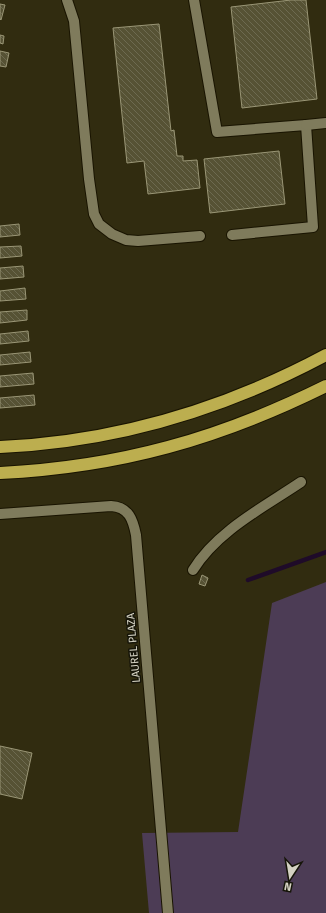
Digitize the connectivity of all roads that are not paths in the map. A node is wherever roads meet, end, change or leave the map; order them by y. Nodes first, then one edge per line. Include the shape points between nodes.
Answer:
1 (67, 0) edge
2 (194, 0) edge
3 (326, 123) edge
4 (306, 125) junction
5 (232, 235) dead end
6 (200, 236) dead end
7 (326, 355) edge
8 (326, 386) edge
9 (0, 447) edge
10 (0, 474) edge
11 (301, 482) dead end
12 (0, 514) edge
13 (193, 570) dead end
14 (168, 913) edge

1 - 6 street via 74,21 88,179 94,214 99,224 126,240
2 - 4 street via 217,132
3 - 4 street
4 - 5 street via 313,227
7 - 9 highway via 261,387 188,414 105,436
8 - 10 highway via 254,419 172,447 90,465
11 - 13 street via 235,527 209,549
12 - 14 street, LAUREL PLAZA via 111,506 122,508 131,517 136,535

